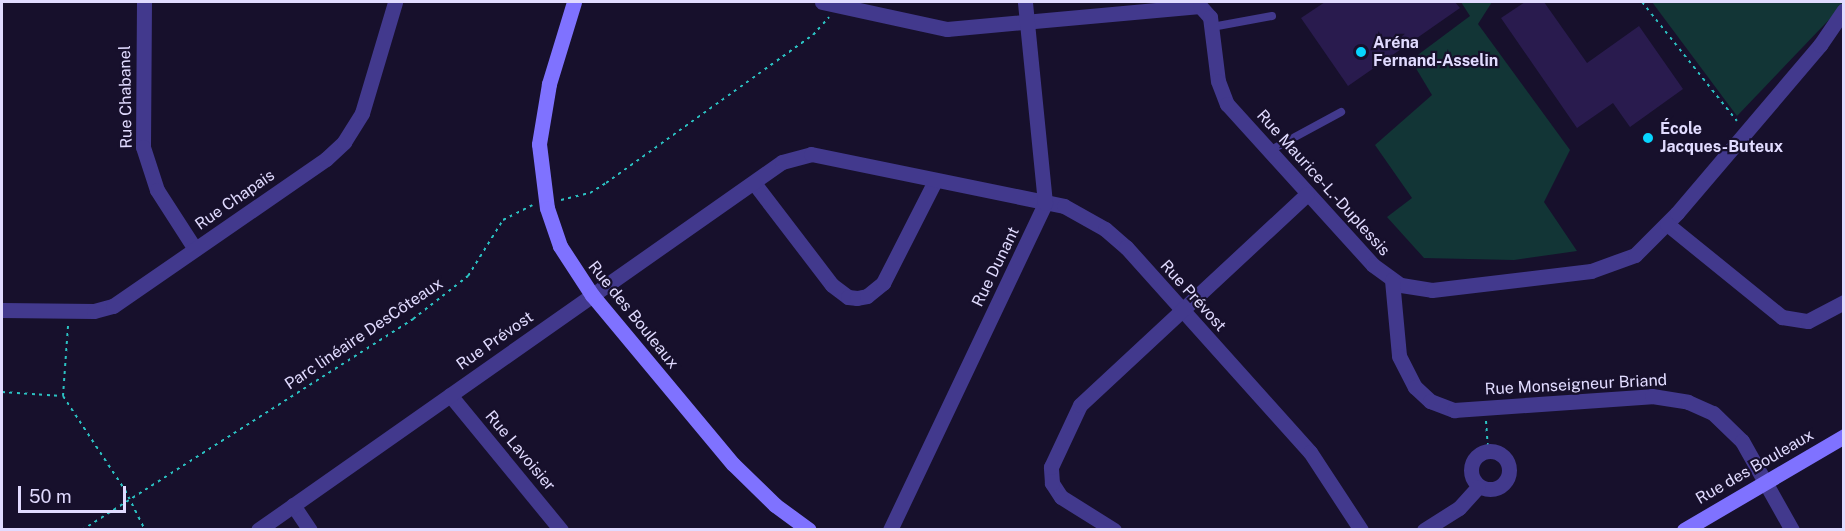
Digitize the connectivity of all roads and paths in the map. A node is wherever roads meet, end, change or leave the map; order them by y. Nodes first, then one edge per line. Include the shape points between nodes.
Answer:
1 (144, 2) edge
2 (395, 2) edge
3 (574, 2) edge
4 (822, 2) edge
5 (1025, 2) edge
6 (1642, 2) edge
7 (840, 5) junction
8 (1844, 10) edge
9 (1272, 16) dead end
10 (1027, 23) junction
11 (1212, 27) junction
12 (1341, 112) dead end
13 (1747, 130) junction
14 (1269, 151) junction
15 (935, 180) junction
16 (754, 183) junction
17 (1307, 194) junction
18 (1045, 202) junction
19 (546, 203) junction
20 (1667, 224) junction
21 (195, 249) junction
22 (1392, 280) junction
23 (592, 295) junction
24 (1844, 302) edge
25 (1182, 309) junction
26 (2, 310) edge
27 (69, 311) junction
28 (2, 392) edge
29 (450, 395) junction
30 (63, 396) junction
31 (1485, 408) junction
32 (1844, 436) edge
33 (1488, 451) junction
34 (1766, 482) junction
35 (1478, 487) junction
36 (129, 500) junction
37 (293, 505) junction
38 (82, 530) edge
39 (145, 530) edge
40 (258, 530) edge
41 (310, 530) edge
42 (561, 530) edge
43 (809, 530) edge
44 (890, 530) edge
45 (1114, 530) edge
46 (1361, 530) edge
47 (1424, 530) edge
48 (1684, 530) edge
49 (1792, 530) edge

1 - 21 street, Rue Chabanel via 142,134 147,165 157,190
2 - 21 street, Rue Chapais via 362,113 344,142
3 - 19 street, Rue des Bouleaux via 541,125 539,161
4 - 7 street
5 - 10 street
6 - 13 path via 1732,117
7 - 10 street via 938,29
7 - 19 path, Parc linéaire DesCôteaux via 813,35 606,183 590,193
8 - 13 street, Rue Maurice-L.-Duplessis via 1820,45
9 - 11 lane
10 - 11 street, Rue Maurice-L.-Duplessis via 1190,4 1205,9
10 - 18 street
11 - 14 street, Rue Maurice-L.-Duplessis via 1222,96
12 - 14 lane
13 - 20 street, Rue Maurice-L.-Duplessis
14 - 17 street, Rue Maurice-L.-Duplessis
15 - 16 street, Rue Prévost via 804,154 789,158
15 - 16 street via 883,283 858,298 839,292 832,285
15 - 18 street, Rue Prévost
16 - 23 street, Rue Prévost
17 - 22 street, Rue Maurice-L.-Duplessis via 1365,258
17 - 25 street
18 - 25 street, Rue Prévost via 1069,207 1105,229
18 - 44 street, Rue Dunant
19 - 23 street, Rue des Bouleaux via 560,246
19 - 36 path, Parc linéaire DesCôteaux via 507,216 468,276 413,319
20 - 22 street, Rue Maurice-L.-Duplessis via 1635,255 1602,269 1432,291
20 - 24 street via 1782,317 1808,321
21 - 27 street, Rue Chapais via 113,306
22 - 31 street, Rue Monseigneur Briand via 1398,350 1415,387 1446,408
23 - 29 street, Rue Prévost
23 - 43 street, Rue des Bouleaux via 733,464 775,505
25 - 45 street via 1086,396 1051,467 1052,483 1061,497
25 - 46 street, Rue Prévost via 1315,457
26 - 27 street, Rue Chapais
27 - 30 path
28 - 30 path
29 - 37 street, Rue Prévost
29 - 42 street, Rue Lavoisier
30 - 36 path
31 - 33 path
31 - 34 street, Rue Monseigneur Briand via 1652,396 1676,398 1701,406 1724,422 1746,446
32 - 34 street, Rue des Bouleaux
33 - 35 street via 1473,463 1472,476
33 - 35 street via 1506,458 1509,476 1496,488
34 - 48 street, Rue des Bouleaux
34 - 49 street, Rue Monseigneur Briand
35 - 47 street via 1459,508
36 - 38 path, Parc linéaire DesCôteaux
36 - 39 path
37 - 40 street, Rue Prévost
37 - 41 street

